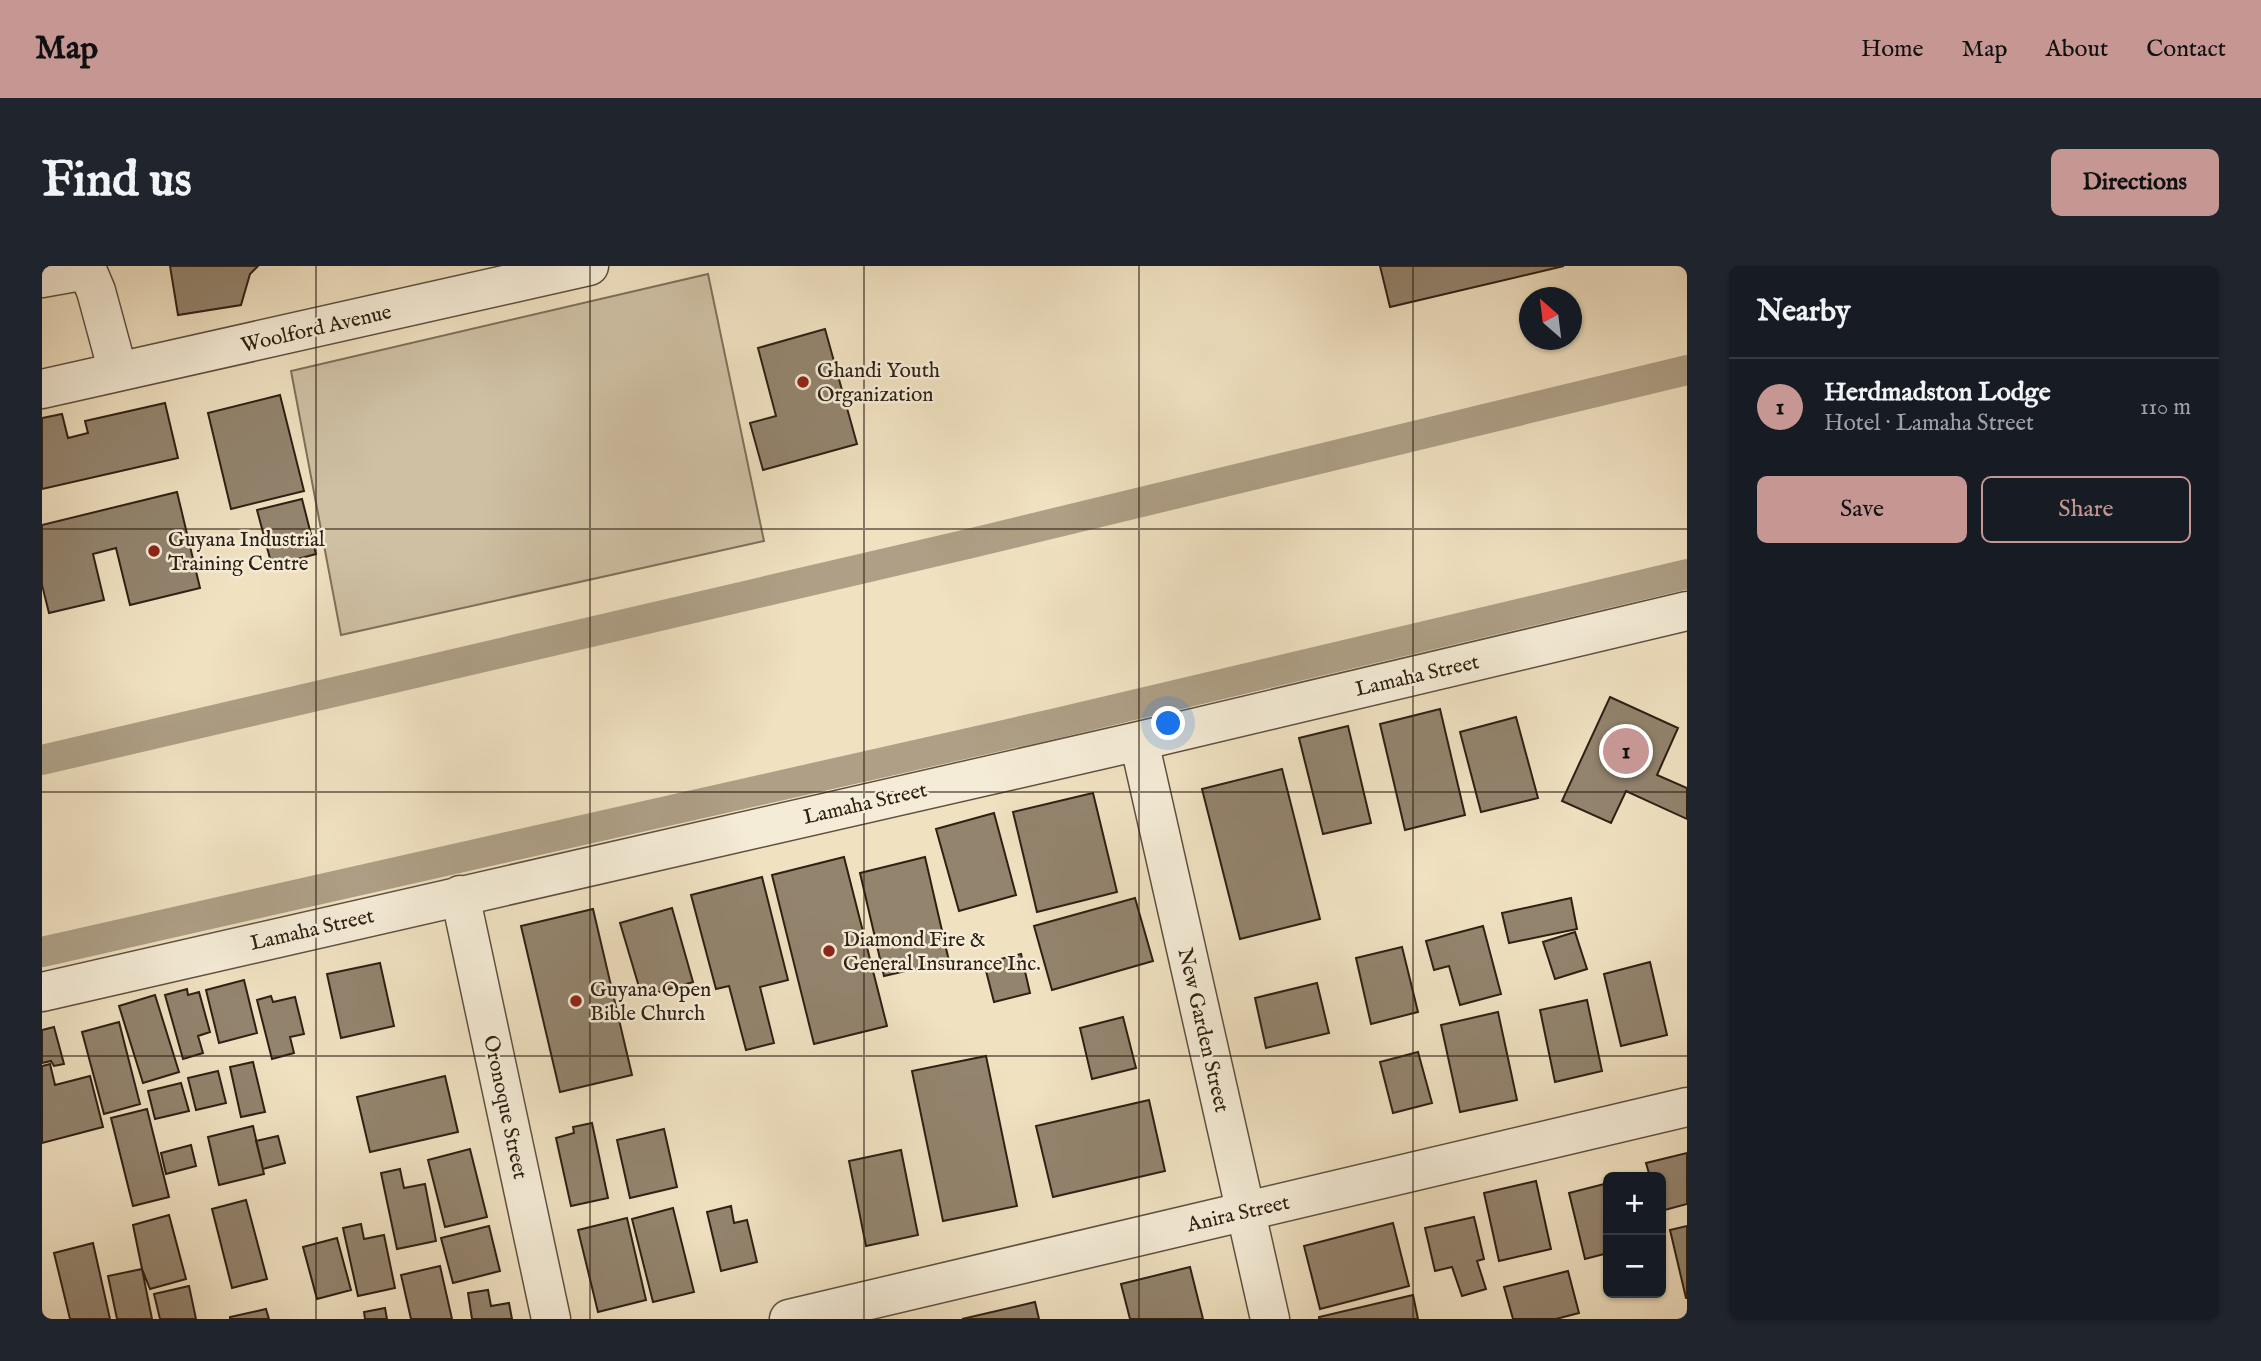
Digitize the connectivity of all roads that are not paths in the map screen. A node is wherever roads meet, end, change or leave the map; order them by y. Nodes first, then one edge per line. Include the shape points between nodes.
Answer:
1 (589, 266) edge
2 (42, 278) edge
3 (118, 372) junction
4 (42, 389) edge
5 (1687, 611) edge
6 (1139, 741) junction
7 (460, 895) junction
8 (42, 992) edge
9 (1687, 1107) edge
10 (1245, 1211) junction
11 (551, 1319) edge
12 (789, 1319) edge
13 (1270, 1319) edge

1 - 3 street, Woolford Avenue
2 - 3 street via 88,272
3 - 4 street, Woolford Avenue
5 - 6 street, Lamaha Street
6 - 7 street, Lamaha Street
6 - 10 street, New Garden Street
7 - 8 street, Lamaha Street
7 - 11 street, Oronoque Street
9 - 10 street, Anira Street
10 - 12 street, Anira Street
10 - 13 street, New Garden Street

